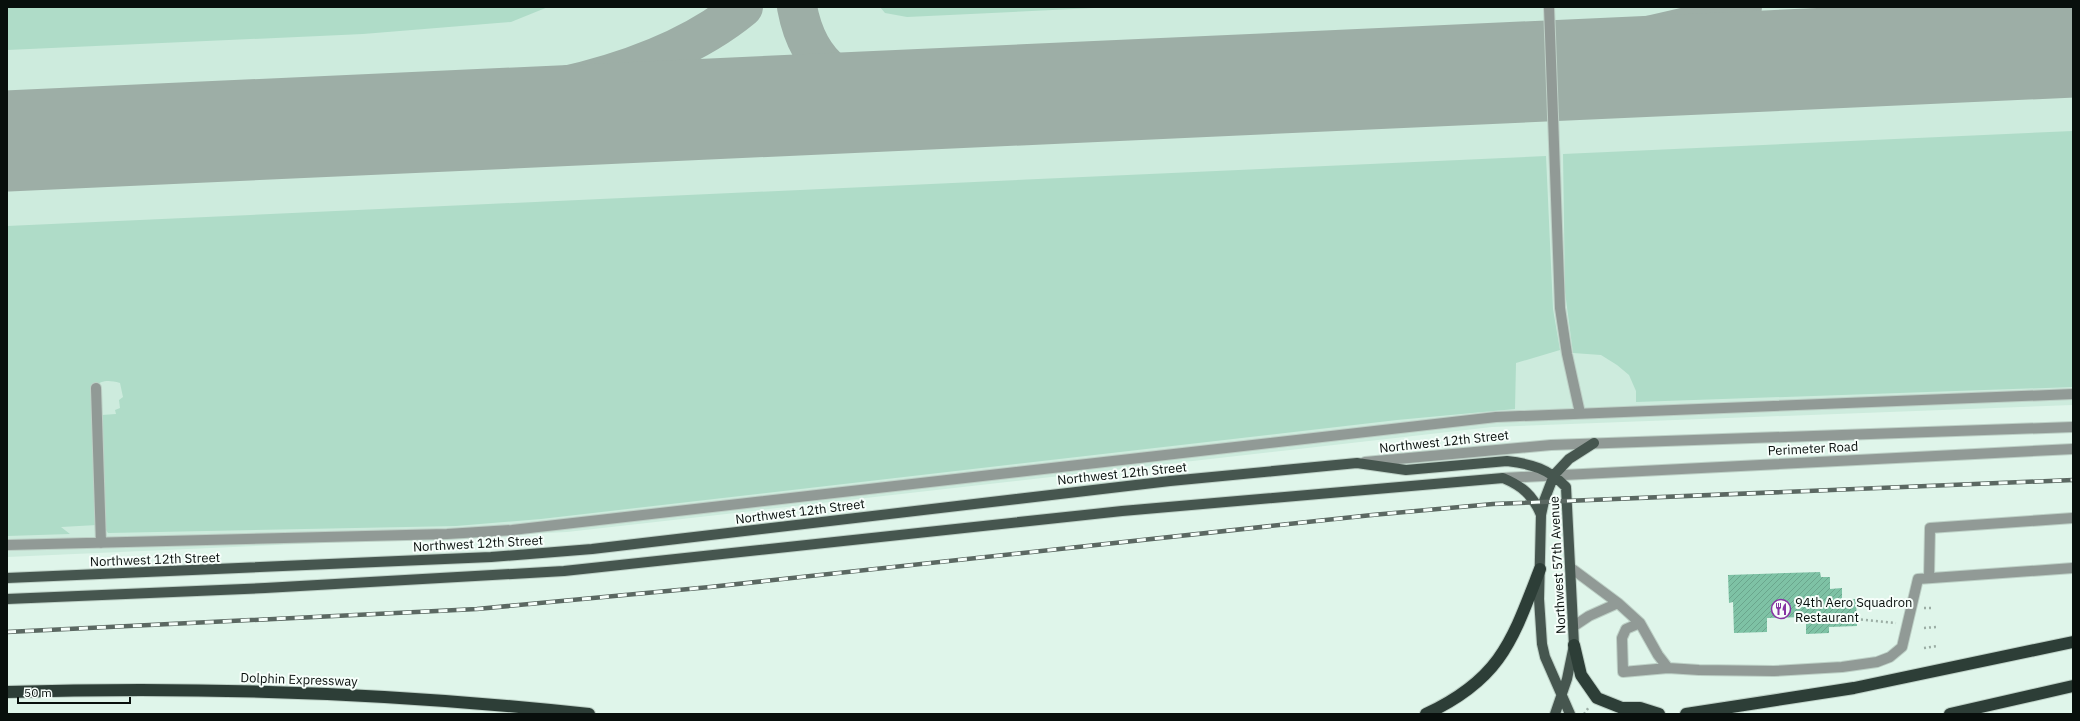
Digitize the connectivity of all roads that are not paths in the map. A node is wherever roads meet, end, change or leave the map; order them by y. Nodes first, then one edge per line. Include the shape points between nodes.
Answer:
1 (1549, 7) edge
2 (96, 388) dead end
3 (2073, 394) edge
4 (1580, 413) junction
5 (2073, 427) edge
6 (1594, 443) junction
7 (2073, 449) edge
8 (1357, 463) junction
9 (1554, 475) junction
10 (1503, 478) junction
11 (1541, 515) junction
12 (2073, 518) edge
13 (101, 543) junction
14 (7, 545) edge
15 (1571, 568) junction
16 (2073, 568) edge
17 (1540, 569) junction
18 (7, 578) edge
19 (1930, 578) junction
20 (7, 599) edge
21 (1618, 603) junction
22 (1640, 623) junction
23 (1574, 626) junction
24 (2073, 642) edge
25 (1574, 644) junction
26 (1668, 668) junction
27 (2073, 686) edge
28 (7, 692) edge
29 (1562, 693) junction
30 (589, 714) edge
31 (1426, 714) edge
32 (1555, 714) edge
33 (1570, 714) edge
34 (1659, 714) edge
35 (1686, 714) edge
36 (1950, 714) edge

1 - 4 street via 1559,301
2 - 13 street
3 - 4 street
4 - 13 street via 1496,417 1414,425 512,530
5 - 6 street, Perimeter Road
6 - 8 street, Northwest 12th Street via 1517,447
6 - 9 main road via 1569,459
7 - 9 street, Perimeter Road
8 - 9 main road via 1406,470 1507,461 1521,463
8 - 18 main road, Northwest 12th Street via 1051,494 592,549 491,557
9 - 10 street
9 - 11 main road, Northwest 57th Avenue
9 - 15 main road, Northwest 57th Avenue via 1566,488
10 - 11 main road via 1520,485 1532,496
10 - 20 main road via 1122,511 564,571
11 - 17 main road, Northwest 57th Avenue
12 - 19 street via 1930,528
13 - 14 street
15 - 21 street
15 - 23 main road, Northwest 57th Avenue
16 - 19 street
17 - 29 main road, Northwest 57th Avenue via 1542,644 1548,664
17 - 31 highway via 1513,637 1502,656 1473,686
19 - 26 street via 1918,579 1902,647 1884,660 1842,667 1774,671
21 - 22 street
21 - 23 street via 1596,612
22 - 26 street via 1658,656
22 - 26 street via 1626,629 1622,638 1623,672
23 - 25 main road, Northwest 57th Avenue
24 - 35 highway via 1854,688
25 - 29 main road, Northwest 57th Avenue
25 - 34 highway via 1581,675 1597,698 1622,708 1640,708
27 - 36 highway
28 - 30 highway, Dolphin Expressway via 143,689 306,692 489,704
29 - 32 main road
29 - 33 main road, Northwest 57th Avenue

